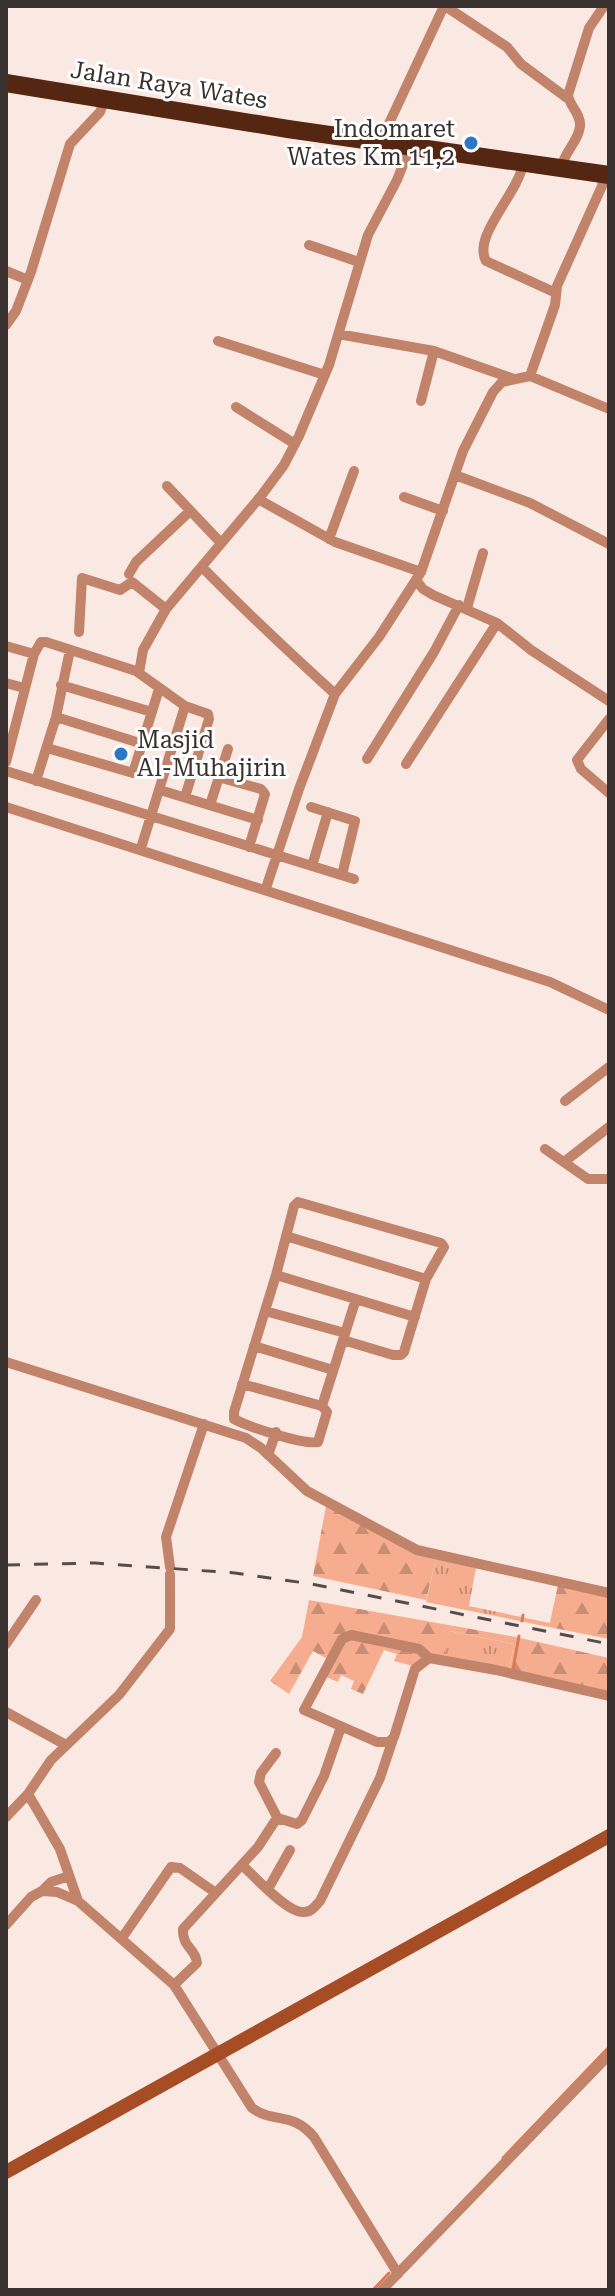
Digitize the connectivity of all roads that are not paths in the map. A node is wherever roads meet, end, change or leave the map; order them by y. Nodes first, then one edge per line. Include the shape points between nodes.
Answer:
1 (445, 6) edge
2 (604, 6) edge
3 (6, 83) edge
4 (567, 98) junction
5 (105, 99) junction
6 (383, 142) junction
7 (410, 147) junction
8 (523, 164) junction
9 (561, 169) junction
10 (606, 174) edge
11 (309, 245) dead end
12 (359, 262) junction
13 (6, 271) edge
14 (28, 280) junction
15 (556, 293) junction
16 (12, 306) edge
17 (6, 325) edge
18 (338, 334) junction
19 (218, 341) dead end
20 (434, 351) junction
21 (325, 375) junction
22 (530, 376) junction
23 (515, 380) junction
24 (421, 401) dead end
25 (236, 407) dead end
26 (609, 409) edge
27 (295, 444) junction
28 (354, 471) dead end
29 (455, 475) junction
30 (167, 486) dead end
31 (404, 497) dead end
32 (258, 499) junction
33 (443, 511) junction
34 (189, 512) junction
35 (329, 539) junction
36 (221, 543) junction
37 (609, 544) edge
38 (483, 553) dead end
39 (202, 567) junction
40 (129, 574) dead end
41 (418, 576) junction
42 (463, 607) junction
43 (166, 609) junction
44 (497, 623) junction
45 (79, 632) dead end
46 (6, 646) edge
47 (70, 650) junction
48 (34, 654) junction
49 (139, 673) junction
50 (6, 683) edge
51 (61, 685) junction
52 (24, 688) junction
53 (159, 689) junction
54 (335, 694) junction
55 (609, 701) edge
56 (185, 706) junction
57 (152, 712) junction
58 (56, 717) junction
59 (609, 719) edge
60 (10, 734) edge
61 (143, 744) junction
62 (47, 748) junction
63 (228, 749) dead end
64 (367, 759) dead end
65 (6, 762) edge
66 (406, 764) dead end
67 (6, 771) edge
68 (218, 777) junction
69 (36, 781) junction
70 (160, 790) junction
71 (609, 793) edge
72 (185, 797) junction
73 (210, 805) junction
74 (6, 807) edge
75 (311, 807) dead end
76 (328, 812) junction
77 (151, 817) junction
78 (258, 820) junction
79 (249, 847) junction
80 (141, 848) junction
81 (278, 856) junction
82 (312, 866) junction
83 (342, 875) junction
84 (354, 879) dead end
85 (266, 888) junction
86 (609, 1010) edge
87 (609, 1067) edge
88 (565, 1101) dead end
89 (609, 1127) edge
90 (545, 1149) dead end
91 (567, 1159) junction
92 (609, 1179) edge
93 (286, 1236) junction
94 (276, 1275) junction
95 (426, 1279) junction
96 (356, 1299) junction
97 (265, 1311) junction
98 (415, 1317) junction
99 (344, 1336) junction
100 (254, 1346) junction
101 (6, 1362) edge
102 (333, 1370) junction
103 (242, 1384) junction
104 (322, 1406) junction
105 (204, 1424) junction
106 (259, 1427) junction
107 (276, 1432) junction
108 (255, 1443) junction
109 (268, 1455) junction
110 (609, 1593) edge
111 (36, 1600) dead end
112 (6, 1644) edge
113 (429, 1658) junction
114 (609, 1696) edge
115 (6, 1712) edge
116 (341, 1727) junction
117 (394, 1737) junction
118 (66, 1745) junction
119 (276, 1753) dead end
120 (28, 1794) junction
121 (6, 1817) edge
122 (278, 1819) junction
123 (609, 1836) edge
124 (290, 1850) dead end
125 (242, 1865) junction
126 (69, 1876) junction
127 (268, 1889) junction
128 (42, 1891) junction
129 (216, 1893) junction
130 (78, 1901) junction
131 (6, 1925) edge
132 (122, 1938) junction
133 (174, 1985) junction
134 (219, 2055) junction
135 (609, 2055) edge
136 (598, 2065) junction
137 (609, 2073) edge
138 (6, 2172) edge
139 (398, 2274) junction
140 (382, 2290) edge

1 - 4 street via 507,47
1 - 6 street
2 - 4 street via 589,28
3 - 5 highway, Jalan Raya Wates
4 - 9 street via 580,127
5 - 6 highway, Jalan Raya Wates
5 - 14 street via 100,112 70,144
6 - 7 highway, Jalan Raya Wates
7 - 8 highway, Jalan Raya Wates
7 - 12 street
8 - 9 highway, Jalan Raya Wates
8 - 15 street via 517,185 485,235 482,252 486,261
9 - 10 highway, Jalan Raya Wates
10 - 15 street
11 - 12 street
12 - 18 street
13 - 14 street
14 - 16 street
15 - 22 street
16 - 17 street
18 - 20 street
18 - 21 street
19 - 21 street
20 - 23 street
20 - 24 street
21 - 27 street
22 - 23 street
22 - 26 street
23 - 29 street via 502,382 493,392
25 - 27 street
27 - 32 street
28 - 35 street
29 - 33 street
29 - 37 street via 530,503
30 - 34 street
31 - 33 street
32 - 35 street
32 - 36 street
33 - 41 street
34 - 36 street
34 - 40 street
35 - 41 street
36 - 39 street
38 - 42 street
39 - 43 street
39 - 54 street
41 - 42 street via 423,589
41 - 54 street
42 - 44 street
42 - 64 street
43 - 45 street via 130,581 120,590 82,578
43 - 49 street via 143,650
44 - 55 street
44 - 66 street
46 - 48 street
47 - 48 street via 42,642
47 - 49 street
47 - 51 street
48 - 52 street
49 - 53 street
50 - 52 street
51 - 57 street
51 - 58 street
52 - 60 street
53 - 56 street
53 - 57 street
54 - 81 street
56 - 70 street
56 - 72 street via 209,716
57 - 61 street
58 - 61 street
58 - 62 street
59 - 71 street via 577,760
60 - 65 street
61 - 62 street via 131,774
62 - 69 street
63 - 68 street
67 - 69 street
68 - 73 street
68 - 78 street via 264,792
69 - 77 street
70 - 72 street
70 - 77 street
72 - 73 street
73 - 78 street
74 - 80 street
75 - 76 street
76 - 82 street
76 - 83 street via 356,823
77 - 79 street
77 - 80 street
78 - 79 street
79 - 81 street
80 - 85 street
81 - 82 street
81 - 85 street
82 - 83 street
83 - 84 street
85 - 86 street via 550,982
87 - 88 street
89 - 91 street
90 - 91 street
91 - 92 street via 588,1179
93 - 94 street
93 - 95 street
93 - 95 street via 294,1206 302,1201 441,1243 443,1250
94 - 96 street
94 - 97 street
95 - 98 street
96 - 98 street
96 - 99 street
97 - 99 street
97 - 100 street
98 - 99 street via 401,1355
99 - 102 street
100 - 102 street
100 - 103 street
101 - 105 street
102 - 104 street
103 - 104 street
103 - 106 street via 234,1419
104 - 107 street via 327,1412 316,1443
105 - 108 street
105 - 118 street via 166,1537 170,1629 119,1695
106 - 107 street
106 - 108 street
107 - 109 street
108 - 109 street
109 - 110 street via 319,1499 417,1550
111 - 112 street
113 - 114 street
113 - 116 street via 419,1649 346,1636 304,1710
113 - 117 street via 415,1669
115 - 118 street
116 - 117 street via 384,1743
116 - 122 street via 302,1820 293,1824
117 - 127 street via 380,1778 320,1901 312,1910 296,1911
118 - 120 street
119 - 122 street via 259,1782
120 - 121 street
120 - 126 street via 60,1849
122 - 125 street
123 - 134 street
124 - 127 street
125 - 127 street
125 - 129 street
126 - 128 street
126 - 130 street
128 - 130 street
128 - 131 street
129 - 132 street via 171,1867
129 - 133 street via 183,1929 184,1944 197,1963
130 - 132 street
132 - 133 street
133 - 134 street
134 - 138 street
134 - 139 street via 252,2108 296,2120 309,2131
135 - 136 street
136 - 137 street
136 - 139 street
139 - 140 street

